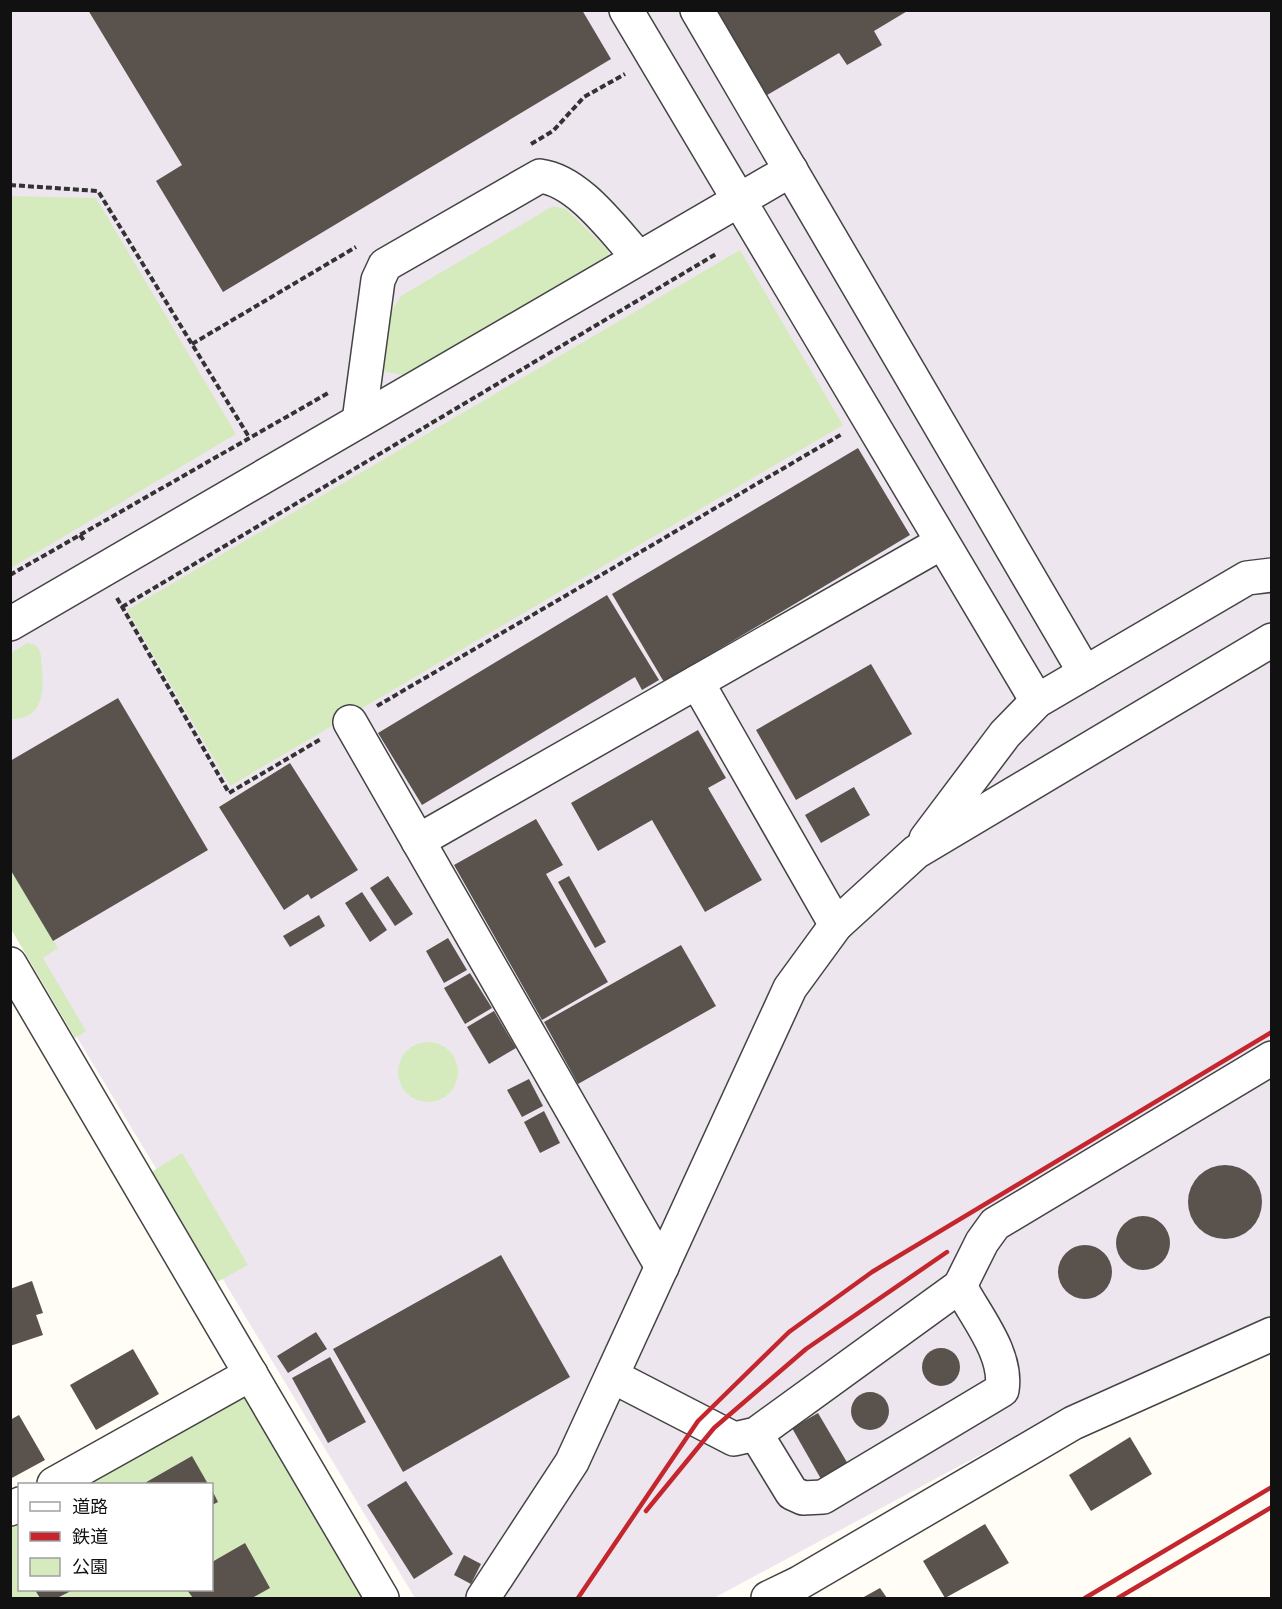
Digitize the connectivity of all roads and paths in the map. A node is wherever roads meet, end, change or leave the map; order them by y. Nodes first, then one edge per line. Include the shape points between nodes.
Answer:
1 (626, 10) edge
2 (697, 10) edge
3 (791, 170) junction
4 (10, 185) edge
5 (746, 211) junction
6 (639, 258) junction
7 (365, 373) junction
8 (868, 418) junction
9 (359, 422) junction
10 (249, 437) junction
11 (80, 535) junction
12 (942, 543) junction
13 (101, 571) junction
14 (10, 575) edge
15 (1272, 575) edge
16 (122, 607) junction
17 (10, 624) edge
18 (1272, 640) edge
19 (1085, 673) junction
20 (697, 682) junction
21 (1037, 701) junction
22 (350, 722) junction
23 (418, 841) junction
24 (916, 852) junction
25 (836, 924) junction
26 (10, 964) edge
27 (1272, 1058) edge
28 (662, 1267) junction
29 (960, 1286) junction
30 (1272, 1334) edge
31 (251, 1374) junction
32 (612, 1376) junction
33 (756, 1434) junction
34 (58, 1483) edge
35 (382, 1599) edge
36 (483, 1599) edge
37 (768, 1599) edge

1 - 5 street
2 - 3 street
3 - 5 street
3 - 19 street
4 - 10 path via 98,191
5 - 6 street
5 - 8 street
5 - 16 path via 735,234 712,258
6 - 7 street via 570,185 540,176 385,265 378,280
6 - 9 street
7 - 9 street
7 - 10 path
8 - 12 street
8 - 22 path
9 - 13 street
10 - 11 path
11 - 13 path
11 - 14 path
12 - 20 street
12 - 21 street
13 - 16 path
13 - 17 street
15 - 19 street via 1247,578
16 - 22 path via 230,793
18 - 24 street
19 - 21 street
20 - 23 street
20 - 25 street
21 - 24 street via 1005,734
22 - 23 street
23 - 28 street
24 - 25 street
25 - 28 street via 790,988
26 - 31 street
27 - 29 street via 995,1224
28 - 32 street
29 - 33 street
29 - 33 street via 1001,1362 1002,1390 823,1497 803,1498 792,1493
30 - 37 street via 1073,1423
31 - 34 street
31 - 35 street
32 - 33 street via 734,1439
32 - 36 street via 572,1462

